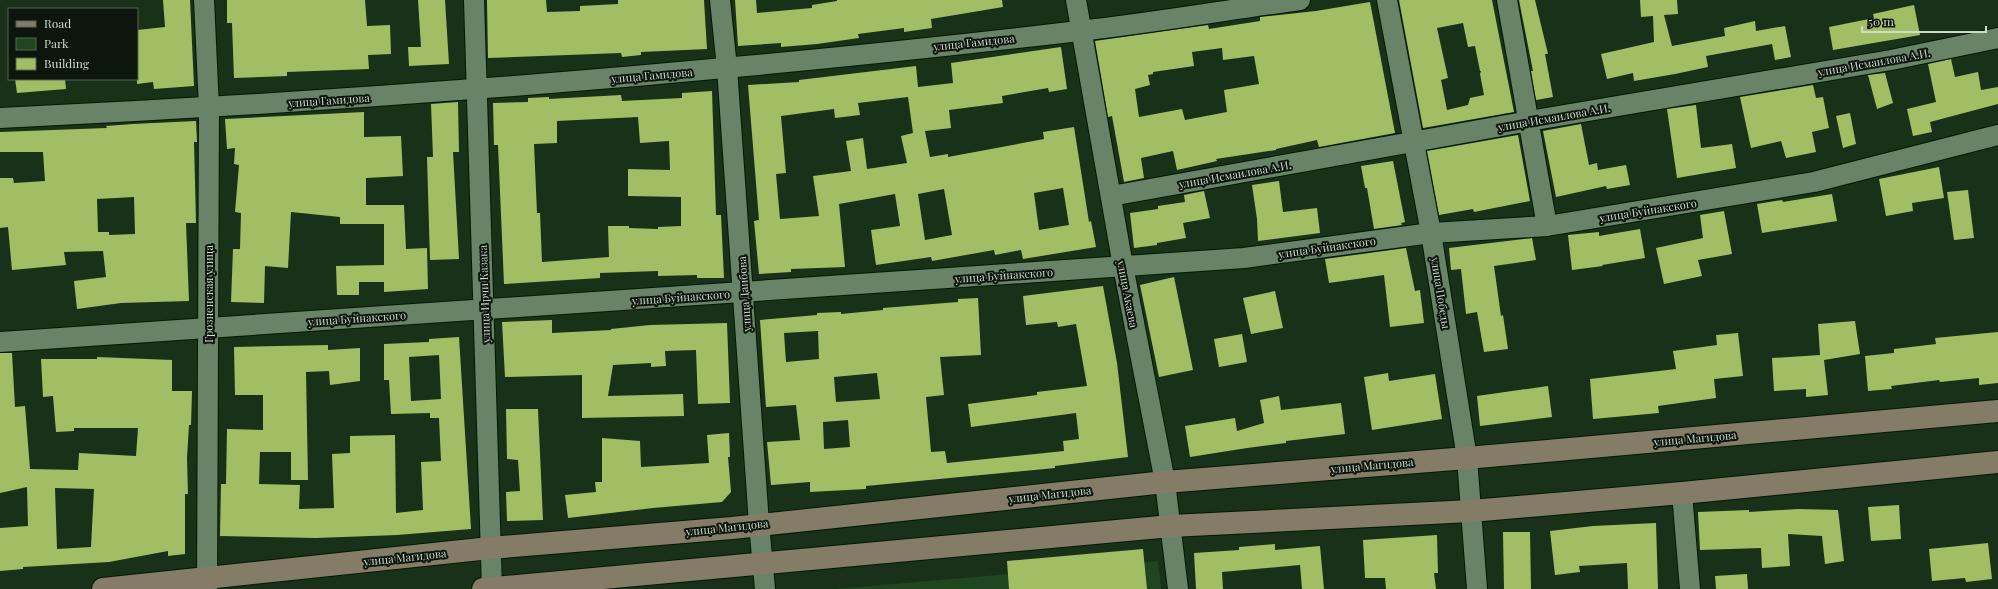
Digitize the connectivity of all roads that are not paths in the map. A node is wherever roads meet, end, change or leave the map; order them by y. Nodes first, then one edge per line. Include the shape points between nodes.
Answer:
1 (204, 0) edge
2 (474, 0) edge
3 (720, 0) edge
4 (1076, 0) edge
5 (1300, 0) edge
6 (1387, 0) edge
7 (1507, 0) edge
8 (1082, 31) junction
9 (1998, 38) edge
10 (727, 68) junction
11 (478, 90) junction
12 (209, 108) junction
13 (0, 118) edge
14 (1529, 122) junction
15 (1998, 135) edge
16 (1415, 143) junction
17 (1111, 196) junction
18 (1548, 226) junction
19 (1431, 233) junction
20 (1123, 266) junction
21 (744, 293) junction
22 (484, 310) junction
23 (208, 329) junction
24 (0, 342) edge
25 (1998, 411) edge
26 (1467, 458) junction
27 (1998, 462) edge
28 (1165, 482) junction
29 (1682, 494) junction
30 (1472, 511) junction
31 (758, 524) junction
32 (1171, 526) junction
33 (490, 548) junction
34 (763, 564) junction
35 (207, 584) edge
36 (102, 589) edge
37 (489, 589) edge
38 (765, 589) edge
39 (1178, 589) edge
40 (1477, 589) edge
41 (1690, 589) edge

1 - 12 street, Грозненская улица
2 - 11 street, улица Ирчи Казака
3 - 10 street, улица Даибова
4 - 8 street, улица Акаева
5 - 8 street, улица Гамидова
6 - 16 street, улица Победы
7 - 14 street
8 - 10 street, улица Гамидова
8 - 17 street, улица Акаева
9 - 14 street, улица Исмаилова А.И. via 1891,60
10 - 11 street, улица Гамидова
10 - 21 street, улица Даибова
11 - 12 street, улица Гамидова
11 - 22 street, улица Ирчи Казака
12 - 13 street, улица Гамидова
12 - 23 street, Грозненская улица
14 - 16 street, улица Исмаилова А.И.
14 - 18 street
15 - 18 street, улица Буйнакского via 1814,182
16 - 17 street, улица Исмаилова А.И.
16 - 19 street, улица Победы
17 - 20 street, улица Акаева
18 - 19 street, улица Буйнакского
19 - 20 street, улица Буйнакского via 1244,258
19 - 26 street, улица Победы
20 - 21 street, улица Буйнакского
20 - 28 street, улица Акаева
21 - 22 street, улица Буйнакского
21 - 31 street, улица Даибова
22 - 23 street, улица Буйнакского
22 - 33 street, улица Ирчи Казака
23 - 24 street, улица Буйнакского
23 - 35 street, Грозненская улица
25 - 26 main road, улица Магидова
26 - 28 main road, улица Магидова
26 - 30 street, улица Победы
27 - 29 main road
28 - 31 main road, улица Магидова
28 - 32 street, улица Акаева
29 - 30 main road
29 - 41 street
30 - 32 main road
30 - 40 street, улица Победы
31 - 33 main road, улица Магидова
31 - 34 street, улица Даибова
32 - 34 main road
32 - 39 street, улица Акаева
33 - 35 main road, улица Магидова
33 - 37 street, улица Ирчи Казака
34 - 37 main road
34 - 38 street, улица Даибова
35 - 36 main road, улица Магидова

